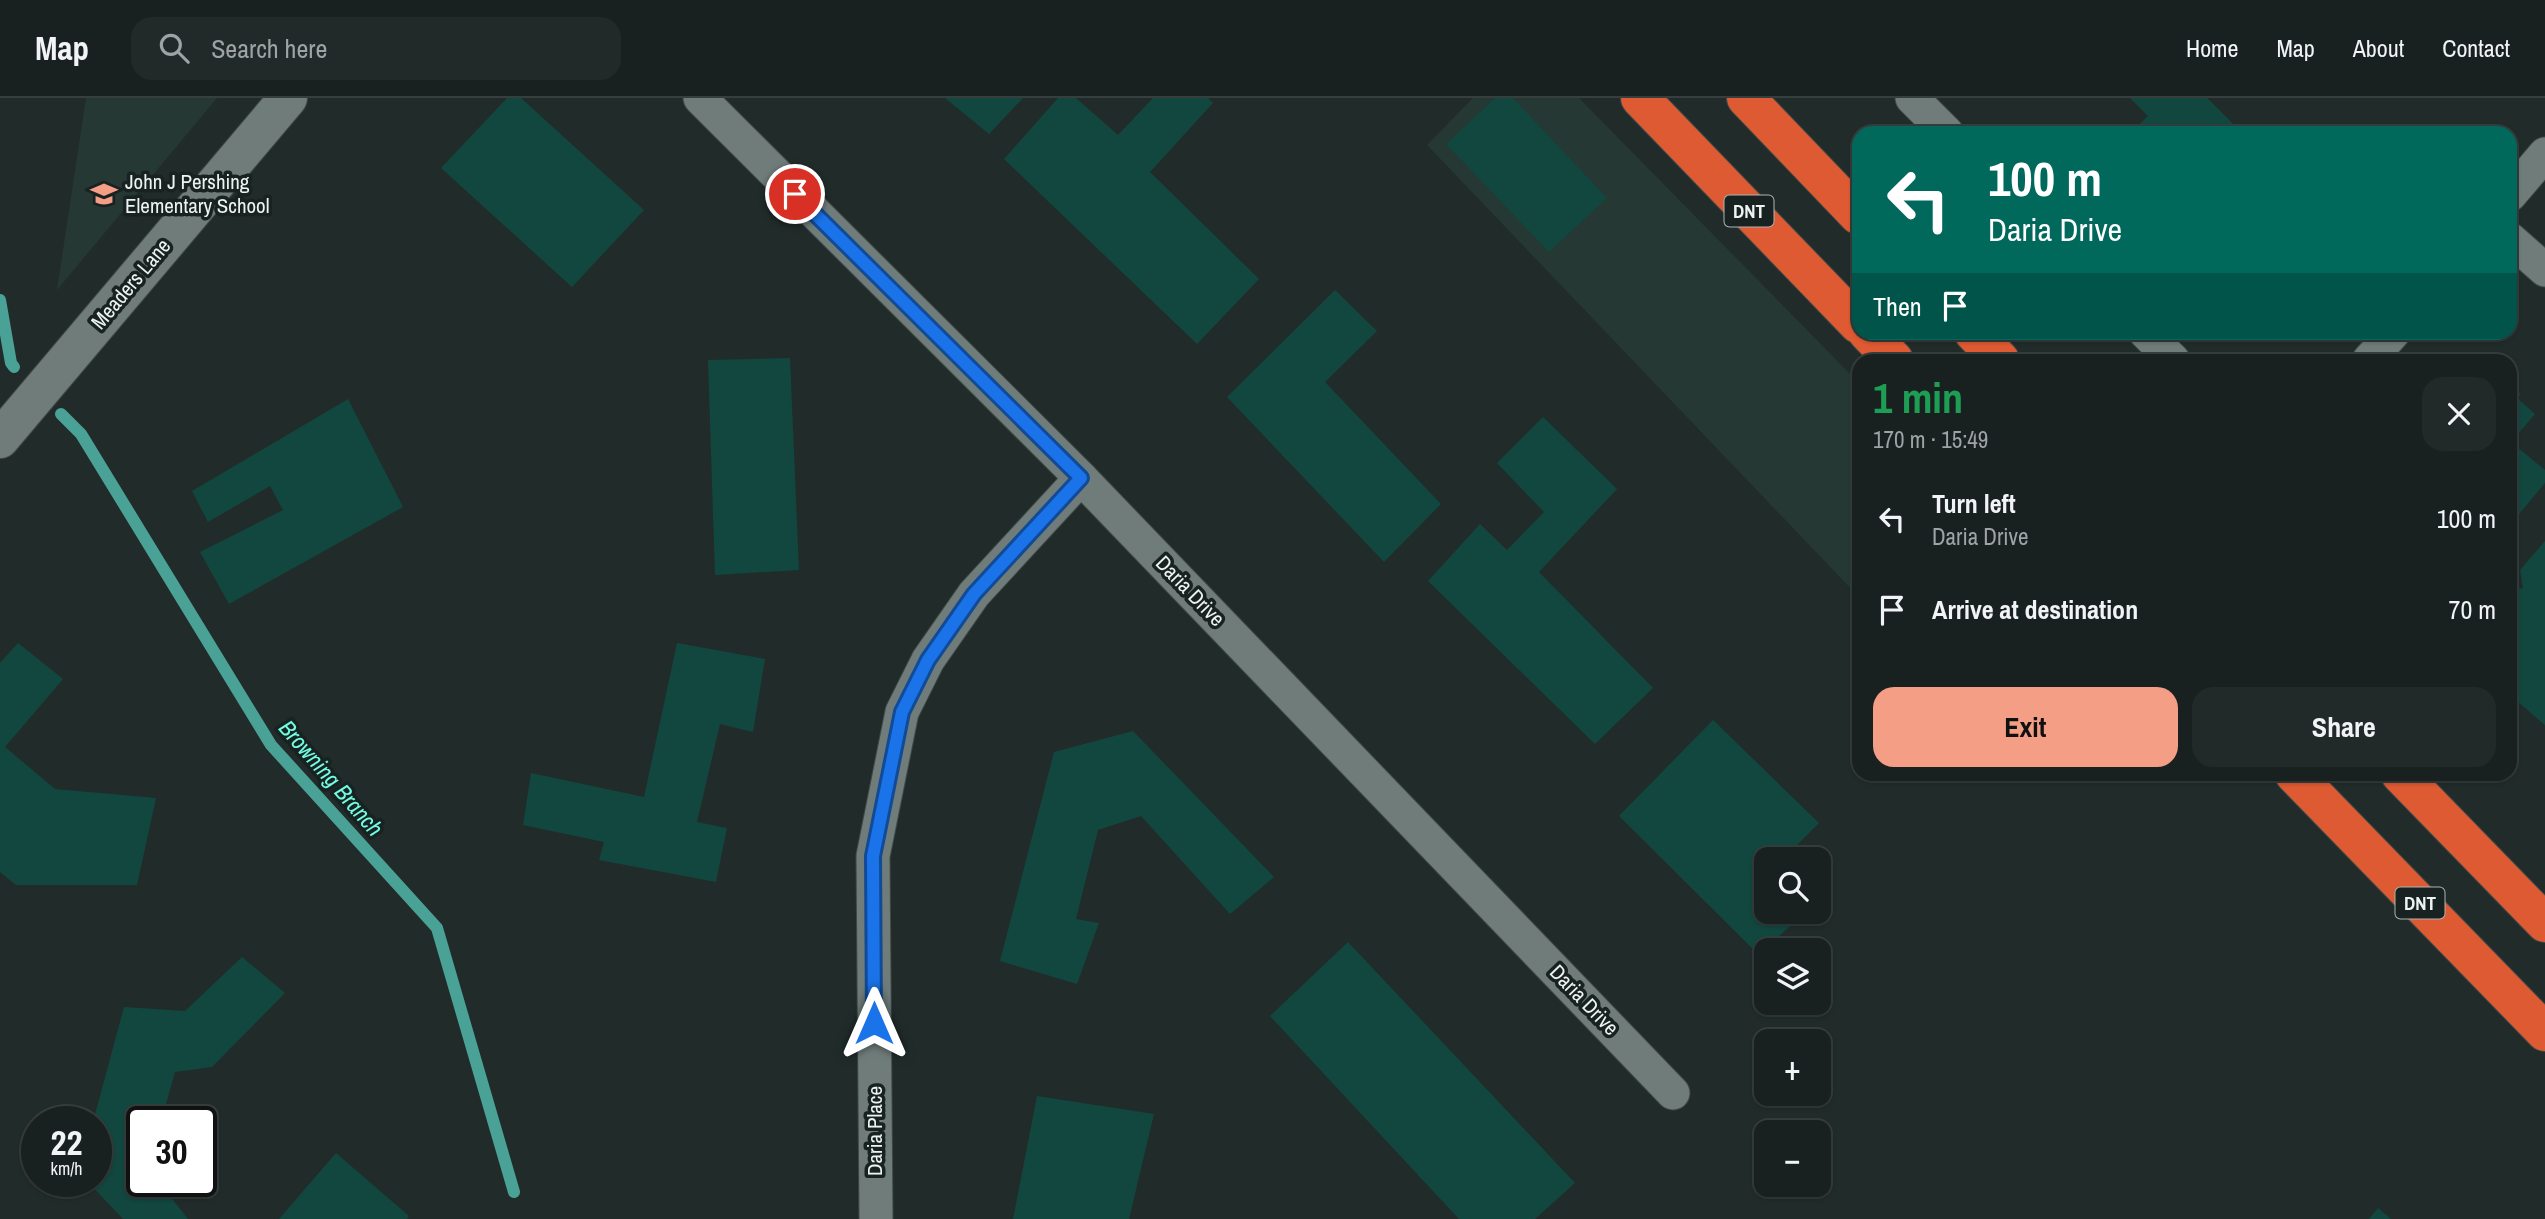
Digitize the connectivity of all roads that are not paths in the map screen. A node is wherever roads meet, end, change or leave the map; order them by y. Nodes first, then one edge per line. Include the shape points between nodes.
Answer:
1 (288, 98) edge
2 (700, 98) edge
3 (1640, 98) edge
4 (1746, 98) edge
5 (1912, 98) edge
6 (1940, 126) edge
7 (2545, 154) edge
8 (2517, 187) edge
9 (1852, 209) edge
10 (2517, 245) edge
11 (2545, 271) edge
12 (1852, 318) edge
13 (1875, 340) edge
14 (1981, 340) edge
15 (2154, 340) edge
16 (2387, 340) edge
17 (1888, 354) edge
18 (1994, 354) edge
19 (2167, 354) edge
20 (2374, 354) edge
21 (0, 439) edge
22 (1081, 478) junction
23 (2301, 781) edge
24 (2407, 781) edge
25 (2545, 923) edge
26 (2545, 1032) edge
27 (1673, 1093) dead end
28 (876, 1219) edge

1 - 21 street, Meaders Lane
2 - 22 street, Daria Drive
3 - 12 highway, DNT
4 - 9 highway
5 - 6 street
7 - 8 street
10 - 11 street
13 - 17 highway
14 - 18 highway
15 - 19 street
16 - 20 street
22 - 27 street, Daria Drive
22 - 28 street, Daria Place via 974,594 928,660 902,712 873,856
23 - 26 highway, DNT
24 - 25 highway

